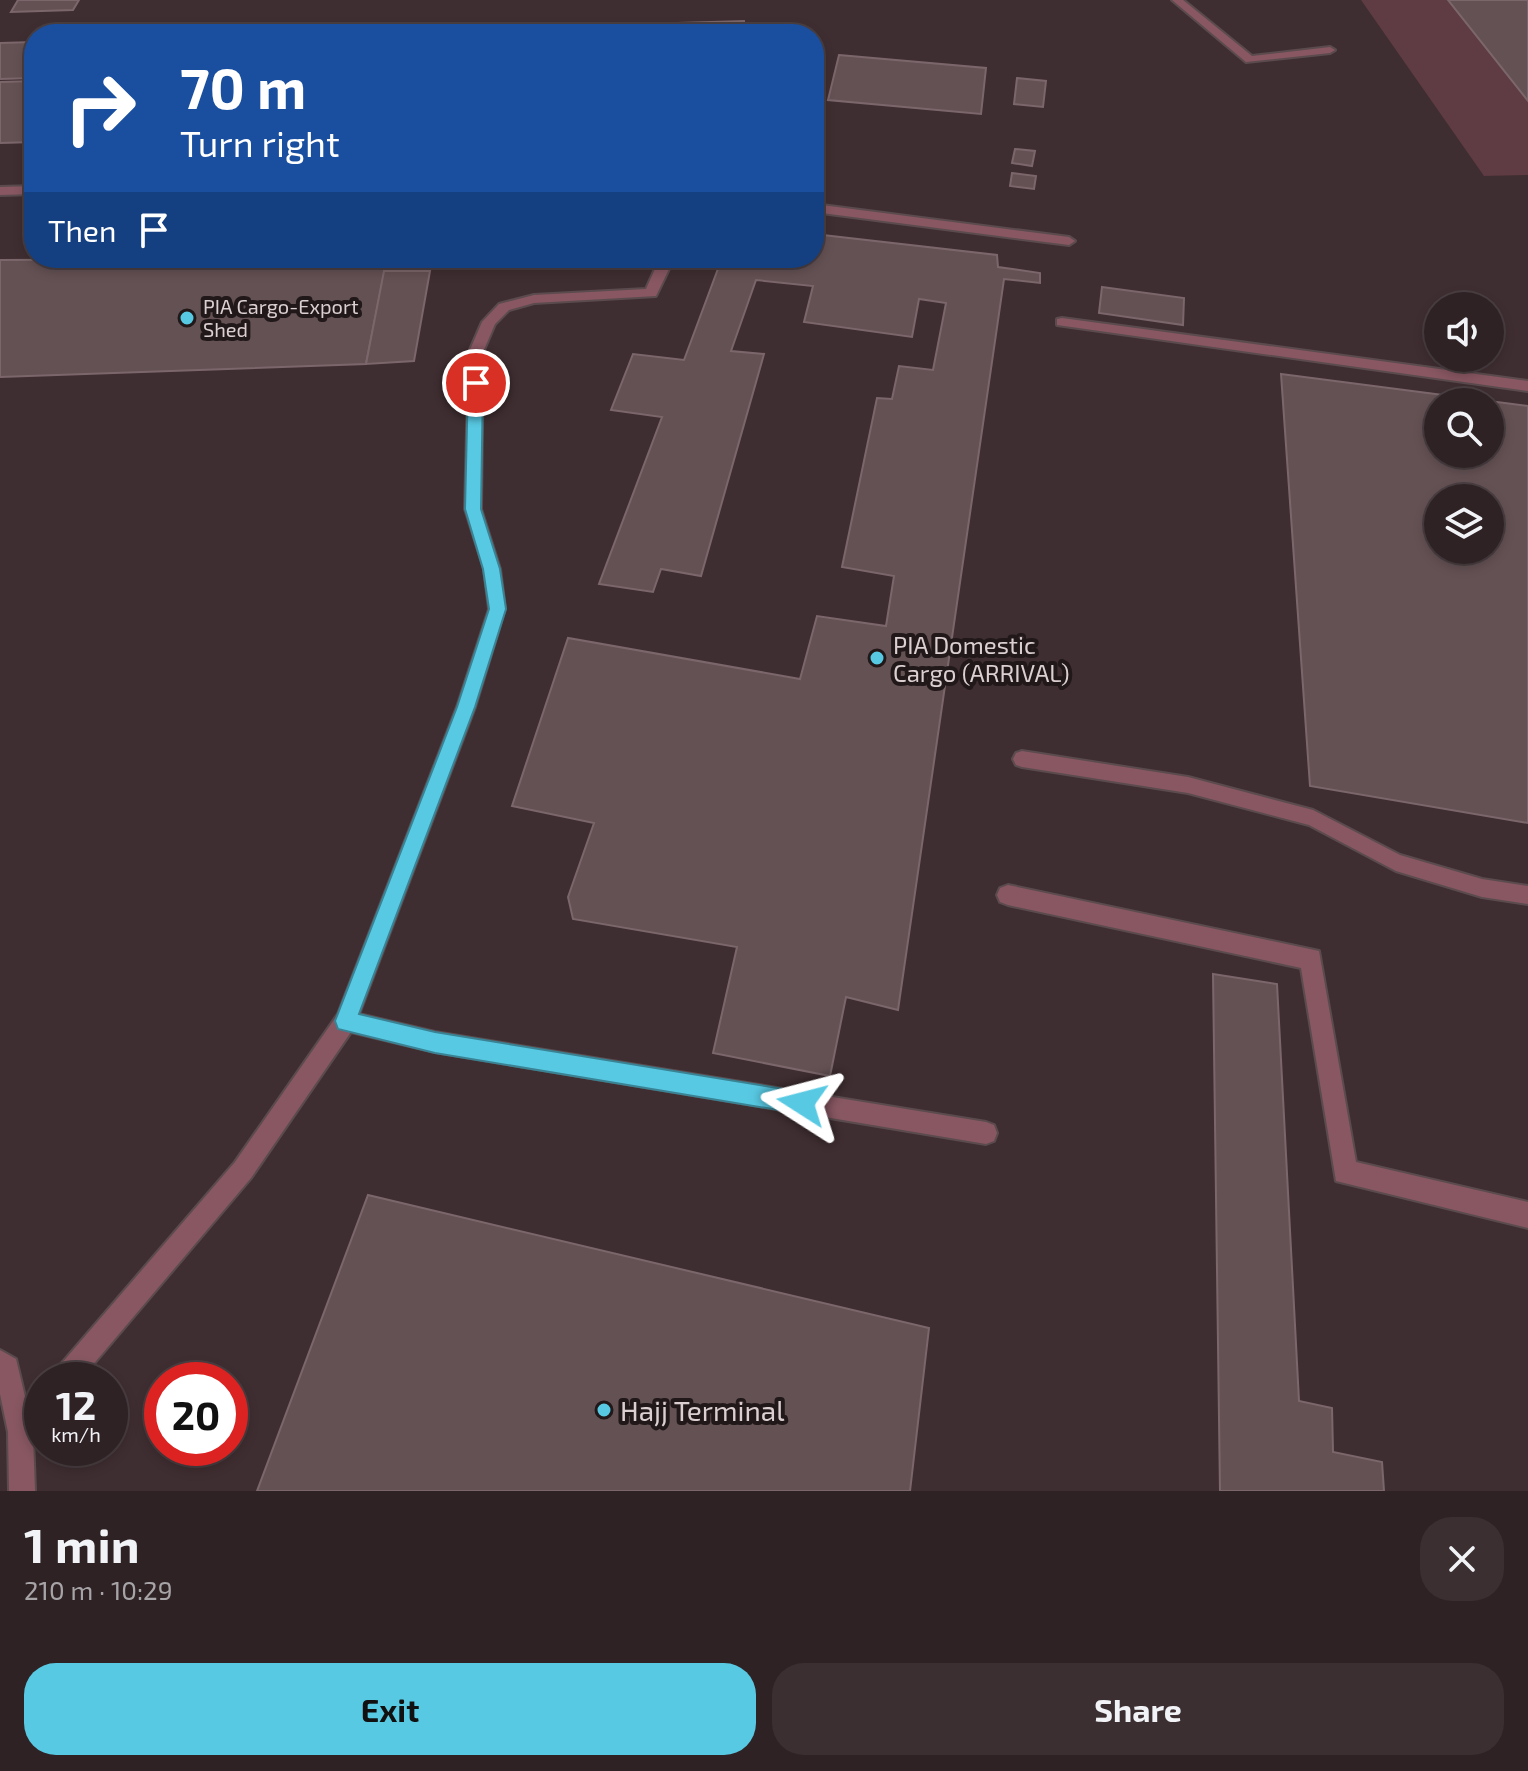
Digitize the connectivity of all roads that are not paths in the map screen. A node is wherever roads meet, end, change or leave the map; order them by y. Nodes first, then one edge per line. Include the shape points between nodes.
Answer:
1 (1177, 0) edge
2 (1330, 50) dead end
3 (24, 190) edge
4 (0, 191) edge
5 (824, 209) edge
6 (1069, 241) dead end
7 (662, 269) dead end
8 (1062, 322) dead end
9 (1528, 386) edge
10 (1022, 759) dead end
11 (1008, 895) dead end
12 (1528, 895) edge
13 (346, 1021) junction
14 (986, 1133) dead end
15 (1528, 1215) edge
16 (0, 1362) edge
17 (79, 1362) edge
18 (24, 1427) edge
19 (20, 1432) junction
20 (22, 1491) edge

1 - 2 lane via 1250,60
3 - 4 lane
5 - 6 lane
7 - 13 lane via 651,293 534,299 504,307 489,322 476,352 473,509 492,569 497,609 466,707
8 - 9 lane
10 - 12 lane via 1188,785 1313,818 1396,862 1482,888
11 - 15 street via 1311,959 1345,1172
13 - 14 lane via 435,1042
13 - 17 lane via 243,1170
16 - 19 lane via 7,1368
18 - 19 lane
19 - 20 lane

